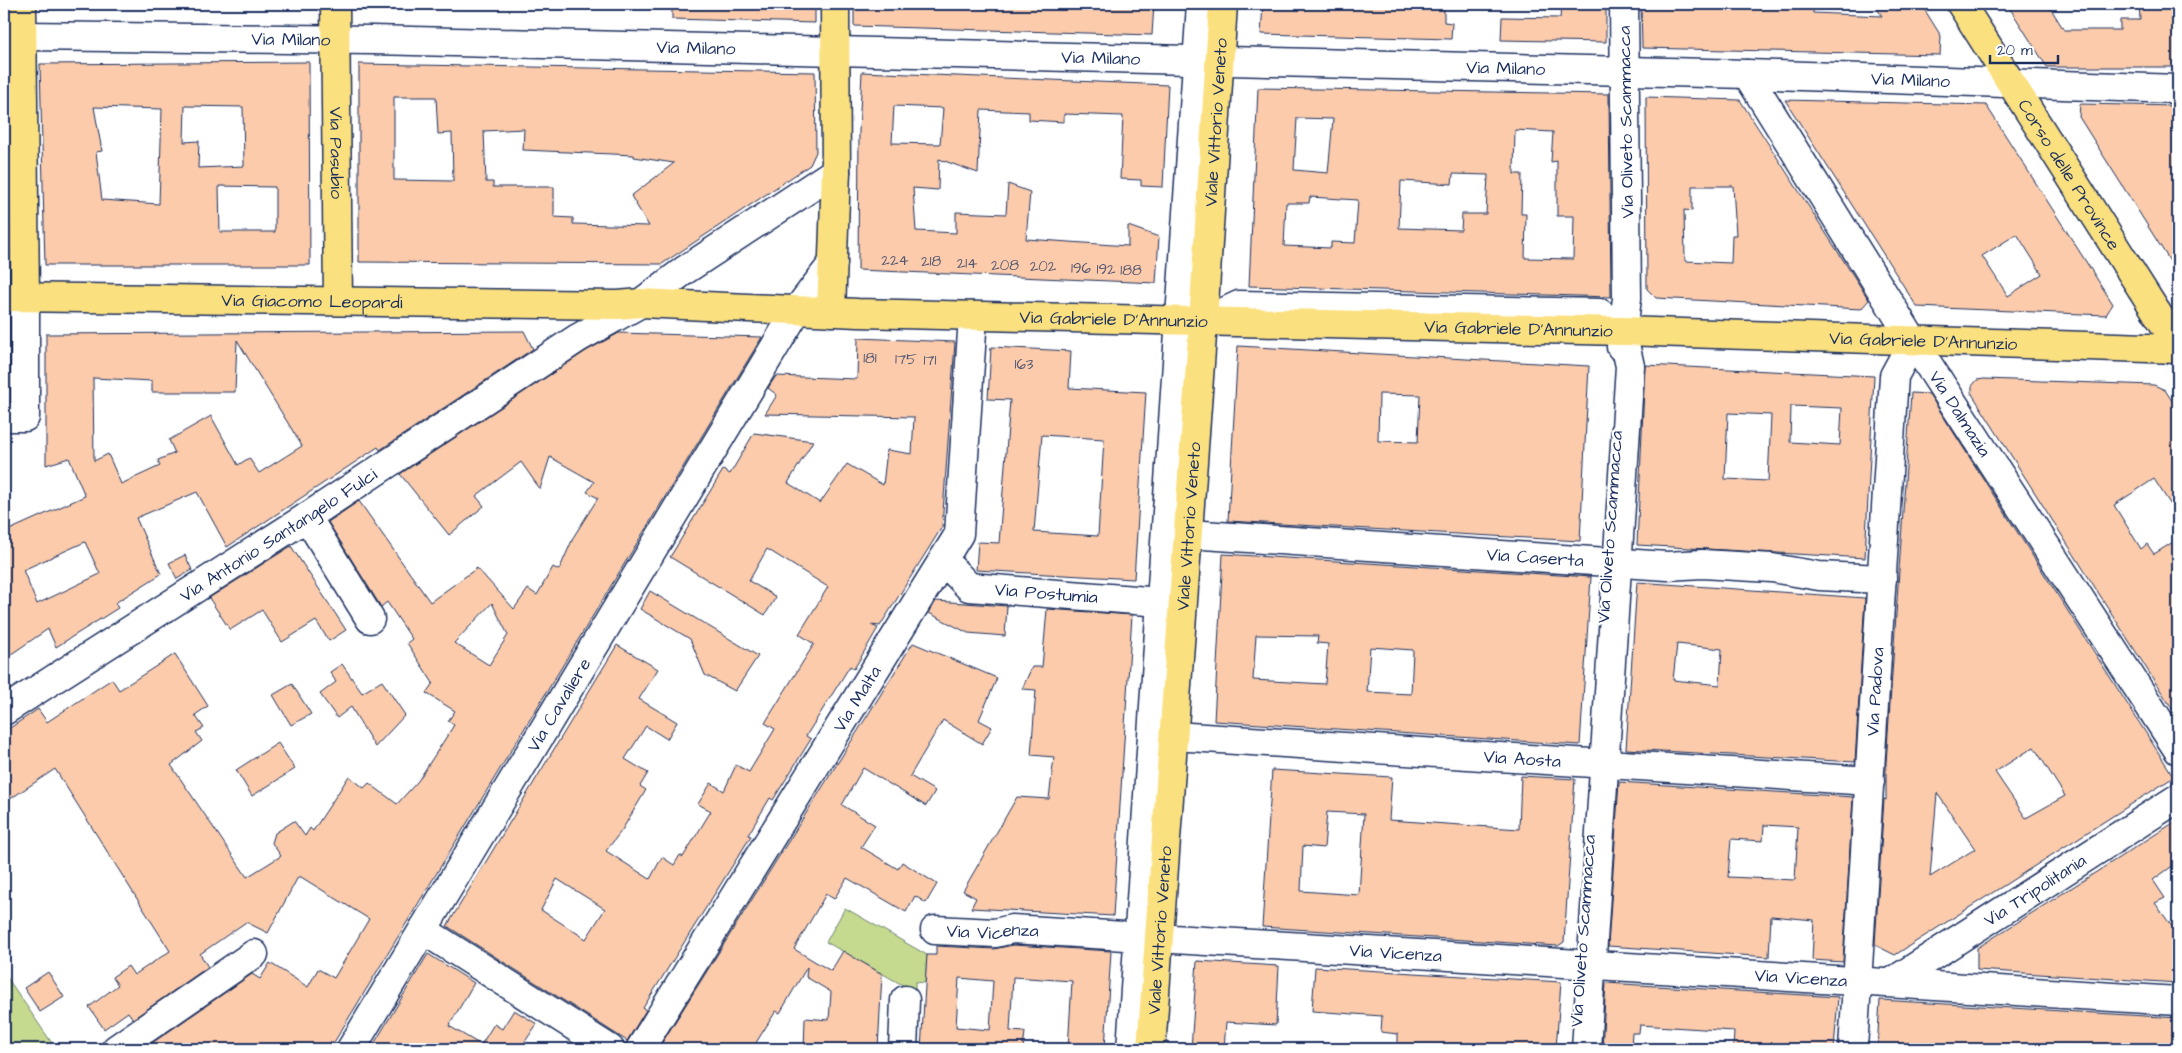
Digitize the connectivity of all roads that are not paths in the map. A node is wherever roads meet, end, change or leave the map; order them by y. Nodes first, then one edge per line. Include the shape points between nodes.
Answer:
1 (22, 4) edge
2 (335, 4) edge
3 (836, 4) edge
4 (1201, 4) edge
5 (1223, 4) edge
6 (1624, 4) edge
7 (1961, 4) edge
8 (22, 36) junction
9 (336, 40) junction
10 (836, 51) junction
11 (1208, 62) junction
12 (1626, 71) junction
13 (1747, 74) junction
14 (2012, 84) junction
15 (2178, 89) edge
16 (836, 171) junction
17 (11, 194) edge
18 (833, 263) junction
19 (20, 297) edge
20 (338, 301) junction
21 (641, 303) junction
22 (578, 304) junction
23 (797, 310) junction
24 (831, 312) junction
25 (973, 316) junction
26 (1191, 322) junction
27 (1622, 331) junction
28 (578, 338) junction
29 (1913, 341) junction
30 (2178, 348) edge
31 (4, 417) edge
32 (307, 517) junction
33 (1188, 534) junction
34 (943, 560) junction
35 (1612, 562) junction
36 (1882, 579) junction
37 (1161, 602) junction
38 (370, 618) dead end
39 (4, 711) edge
40 (1174, 736) junction
41 (2178, 750) edge
42 (1599, 764) junction
43 (1870, 781) junction
44 (2178, 798) edge
45 (423, 930) junction
46 (935, 930) dead end
47 (1149, 937) junction
48 (254, 954) dead end
49 (1586, 964) junction
50 (1858, 981) junction
51 (1892, 982) junction
52 (905, 1000) dead end
53 (2178, 1001) edge
54 (116, 1049) edge
55 (351, 1049) edge
56 (610, 1049) edge
57 (640, 1049) edge
58 (903, 1049) edge
59 (1131, 1049) edge
60 (1152, 1049) edge
61 (1576, 1049) edge
62 (1586, 1049) edge
63 (1854, 1049) edge

1 - 8 main road
2 - 9 main road, Via Pasubio
3 - 10 main road
4 - 11 street
5 - 11 main road, Viale Vittorio Veneto
6 - 12 street, Via Oliveto Scammacca
7 - 14 main road, Corso delle Province
8 - 9 street, Via Milano
8 - 17 main road via 24,163
9 - 10 street, Via Milano
9 - 20 main road, Via Pasubio
10 - 11 street, Via Milano
10 - 16 main road
11 - 12 street, Via Milano
11 - 26 street
12 - 13 street, Via Milano
12 - 27 street, Via Oliveto Scammacca via 1628,298
13 - 14 street, Via Milano
13 - 29 street, Via Dalmazia
14 - 15 street, Via Milano
14 - 30 main road, Corso delle Province
16 - 18 main road
16 - 21 street, Via Antonio Santangelo Fulci via 685,270
17 - 19 main road
18 - 23 street, Via Cavaliere
18 - 24 main road
19 - 20 main road, Via Giacomo Leopardi
19 - 31 street via 25,334 25,417
20 - 22 main road, Via Giacomo Leopardi
21 - 22 main road, Via Giacomo Leopardi
21 - 23 main road, Via Gabriele D'Annunzio
21 - 28 street, Via Antonio Santangelo Fulci
22 - 28 street
23 - 24 main road, Via Gabriele D'Annunzio
23 - 45 street, Via Cavaliere
24 - 25 main road, Via Gabriele D'Annunzio
25 - 26 main road, Via Gabriele D'Annunzio
25 - 34 street, Via Malta via 959,534
26 - 27 main road, Via Gabriele D'Annunzio
26 - 33 main road, Viale Vittorio Veneto
26 - 37 street
27 - 29 main road, Via Gabriele D'Annunzio
27 - 35 street, Via Oliveto Scammacca
28 - 32 street, Via Antonio Santangelo Fulci
29 - 30 main road, Via Gabriele D'Annunzio
29 - 36 street, Via Padova via 1894,376
29 - 41 street, Via Dalmazia
32 - 38 street
32 - 39 street, Via Antonio Santangelo Fulci
33 - 35 street, Via Caserta
33 - 40 main road, Viale Vittorio Veneto
34 - 37 street, Via Postumia via 969,586
34 - 57 street, Via Malta
35 - 36 street, Via Caserta via 1772,568 1819,576
35 - 42 street, Via Oliveto Scammacca
36 - 43 street, Via Padova
37 - 47 street
40 - 42 street, Via Aosta
40 - 47 main road, Viale Vittorio Veneto
42 - 43 street, Via Aosta
42 - 49 street, Via Oliveto Scammacca
43 - 50 street, Via Padova
44 - 51 street, Via Tripolitania
45 - 55 street, Via Cavaliere
45 - 56 street
46 - 47 street, Via Vicenza via 995,933 1012,929
47 - 49 street, Via Vicenza
47 - 59 street
47 - 60 main road, Viale Vittorio Veneto
48 - 54 street
49 - 50 street, Via Vicenza
49 - 61 street, Via Oliveto Scammacca
49 - 62 street
50 - 51 street, Via Vicenza
50 - 63 street, Via Padova
51 - 53 street
52 - 58 street

